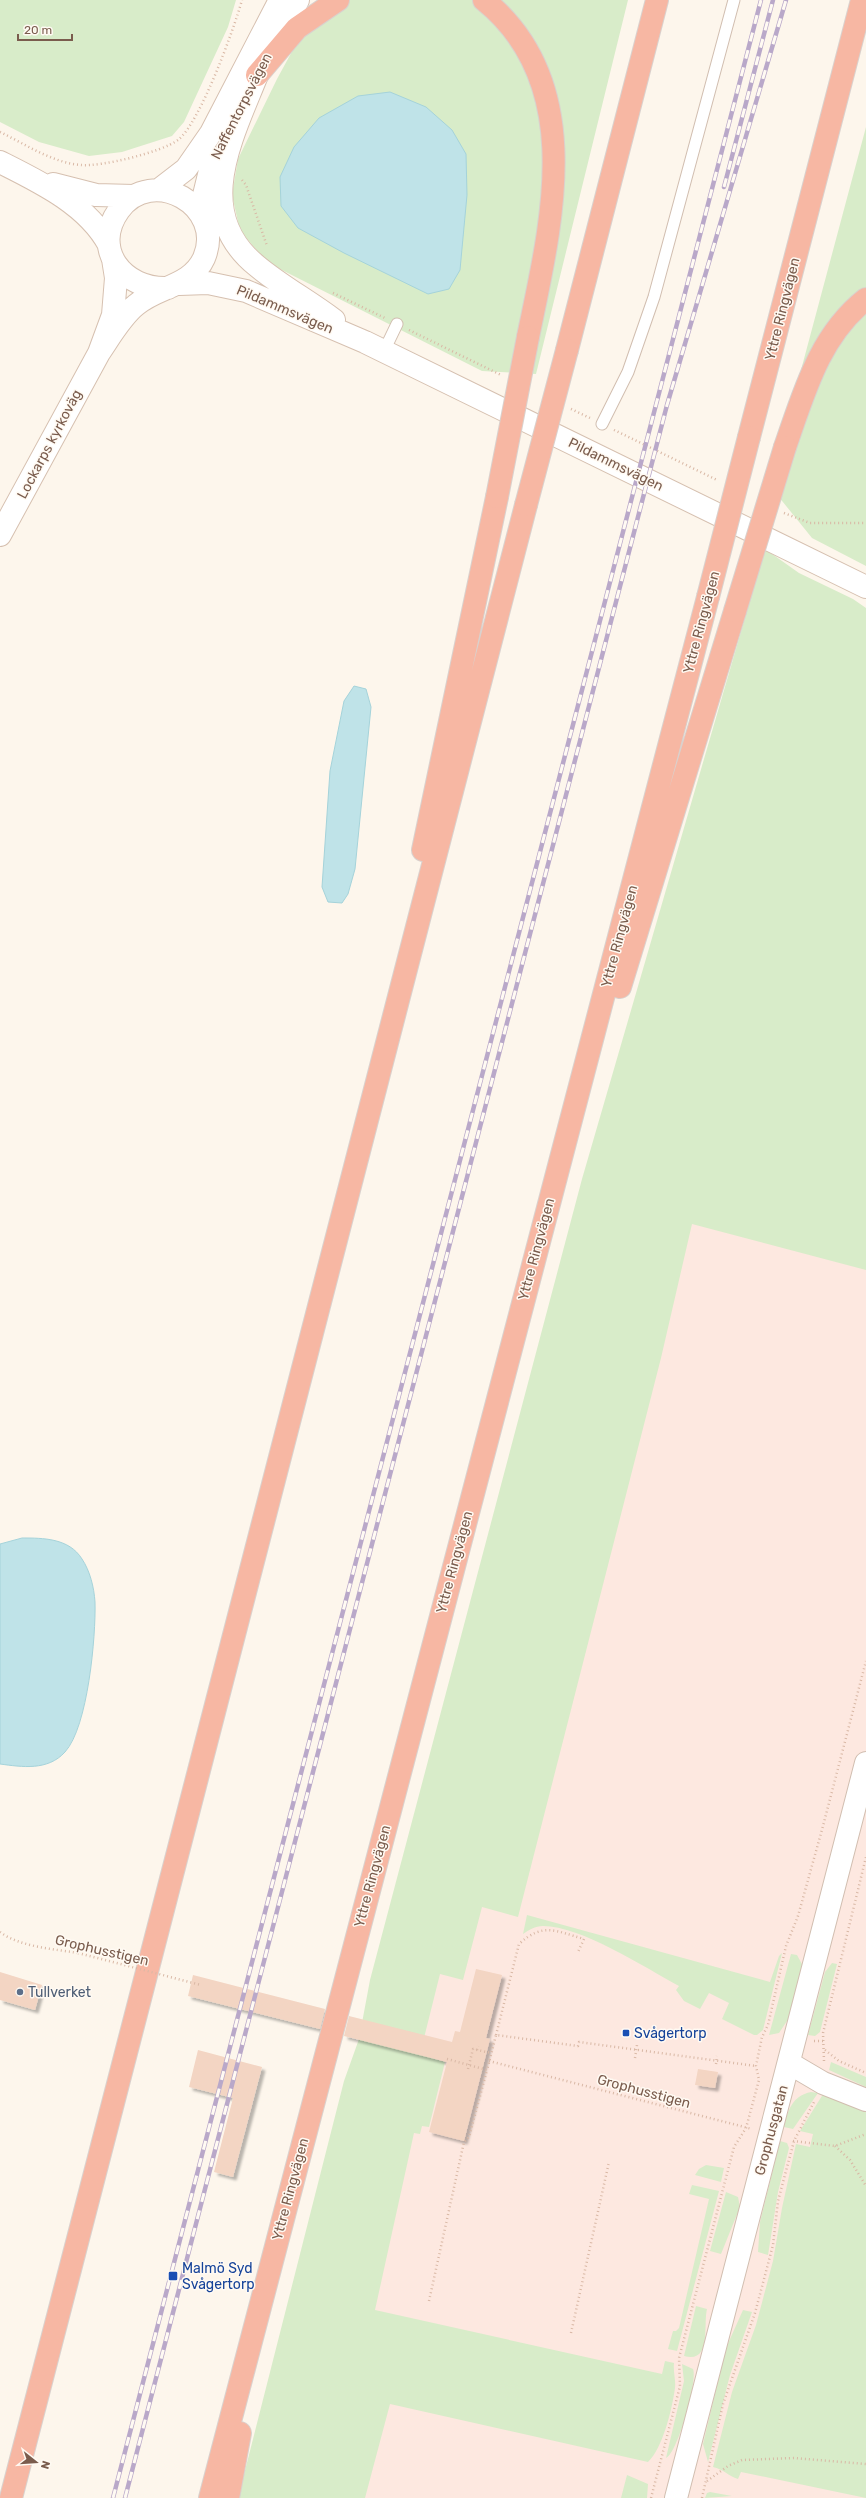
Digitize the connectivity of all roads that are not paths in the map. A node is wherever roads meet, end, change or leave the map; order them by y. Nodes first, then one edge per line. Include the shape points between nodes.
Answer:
1 (280, 0) edge
2 (298, 0) edge
3 (338, 0) edge
4 (474, 0) edge
5 (656, 0) edge
6 (734, 0) edge
7 (862, 0) edge
8 (489, 4) edge
9 (257, 75) junction
10 (5, 165) edge
11 (160, 190) junction
12 (134, 196) junction
13 (205, 225) junction
14 (111, 252) junction
15 (173, 286) junction
16 (866, 299) edge
17 (397, 324) road end
18 (344, 328) junction
19 (374, 346) junction
20 (99, 353) junction
21 (602, 424) dead end
22 (0, 535) edge
23 (866, 587) edge
24 (376, 1092) junction
25 (519, 1313) junction
26 (866, 1763) edge
27 (789, 2063) junction
28 (866, 2100) edge
29 (271, 2262) junction
30 (11, 2498) edge
31 (210, 2498) edge
32 (228, 2498) edge
33 (676, 2498) edge

1 - 11 main road, Naffentorpsvägen via 211,133 186,169
2 - 9 main road, Naffentorpsvägen
3 - 9 highway via 297,28
4 - 8 highway
5 - 24 highway, bridge
6 - 21 lane via 654,297 628,372
7 - 25 highway, Yttre Ringvägen, bridge
8 - 24 highway, bridge via 515,32 533,60 545,91 552,125 552,214
9 - 13 main road, Naffentorpsvägen via 215,154 208,173
9 - 18 main road via 223,169 221,208 226,225 231,239 256,266 308,300
10 - 12 main road, Pildammsvägen via 73,190 115,197
10 - 14 main road, Pildammsvägen via 54,192 87,216 100,227
11 - 12 main road, Pildammsvägen via 146,191
11 - 13 main road, Pildammsvägen via 186,197 196,206
12 - 14 main road, Pildammsvägen via 114,217 110,230
13 - 15 main road via 208,244 198,268
13 - 18 main road, Pildammsvägen via 223,253 248,274
14 - 15 main road, Pildammsvägen via 120,270 142,286
14 - 20 main road, Lockarps kyrkoväg via 116,278 113,316
15 - 19 main road, Pildammsvägen via 208,283 246,291
15 - 20 main road, Lockarps kyrkoväg via 145,298 135,306
16 - 25 highway, bridge via 848,312 818,359 785,447
17 - 19 lane
18 - 19 main road, Pildammsvägen
19 - 23 main road, Pildammsvägen
20 - 22 main road, Lockarps kyrkoväg
24 - 30 highway
25 - 29 highway, Yttre Ringvägen
26 - 27 main road, Grophusgatan
27 - 28 main road via 823,2083
27 - 33 main road, Grophusgatan
29 - 31 highway, Yttre Ringvägen
29 - 32 highway

